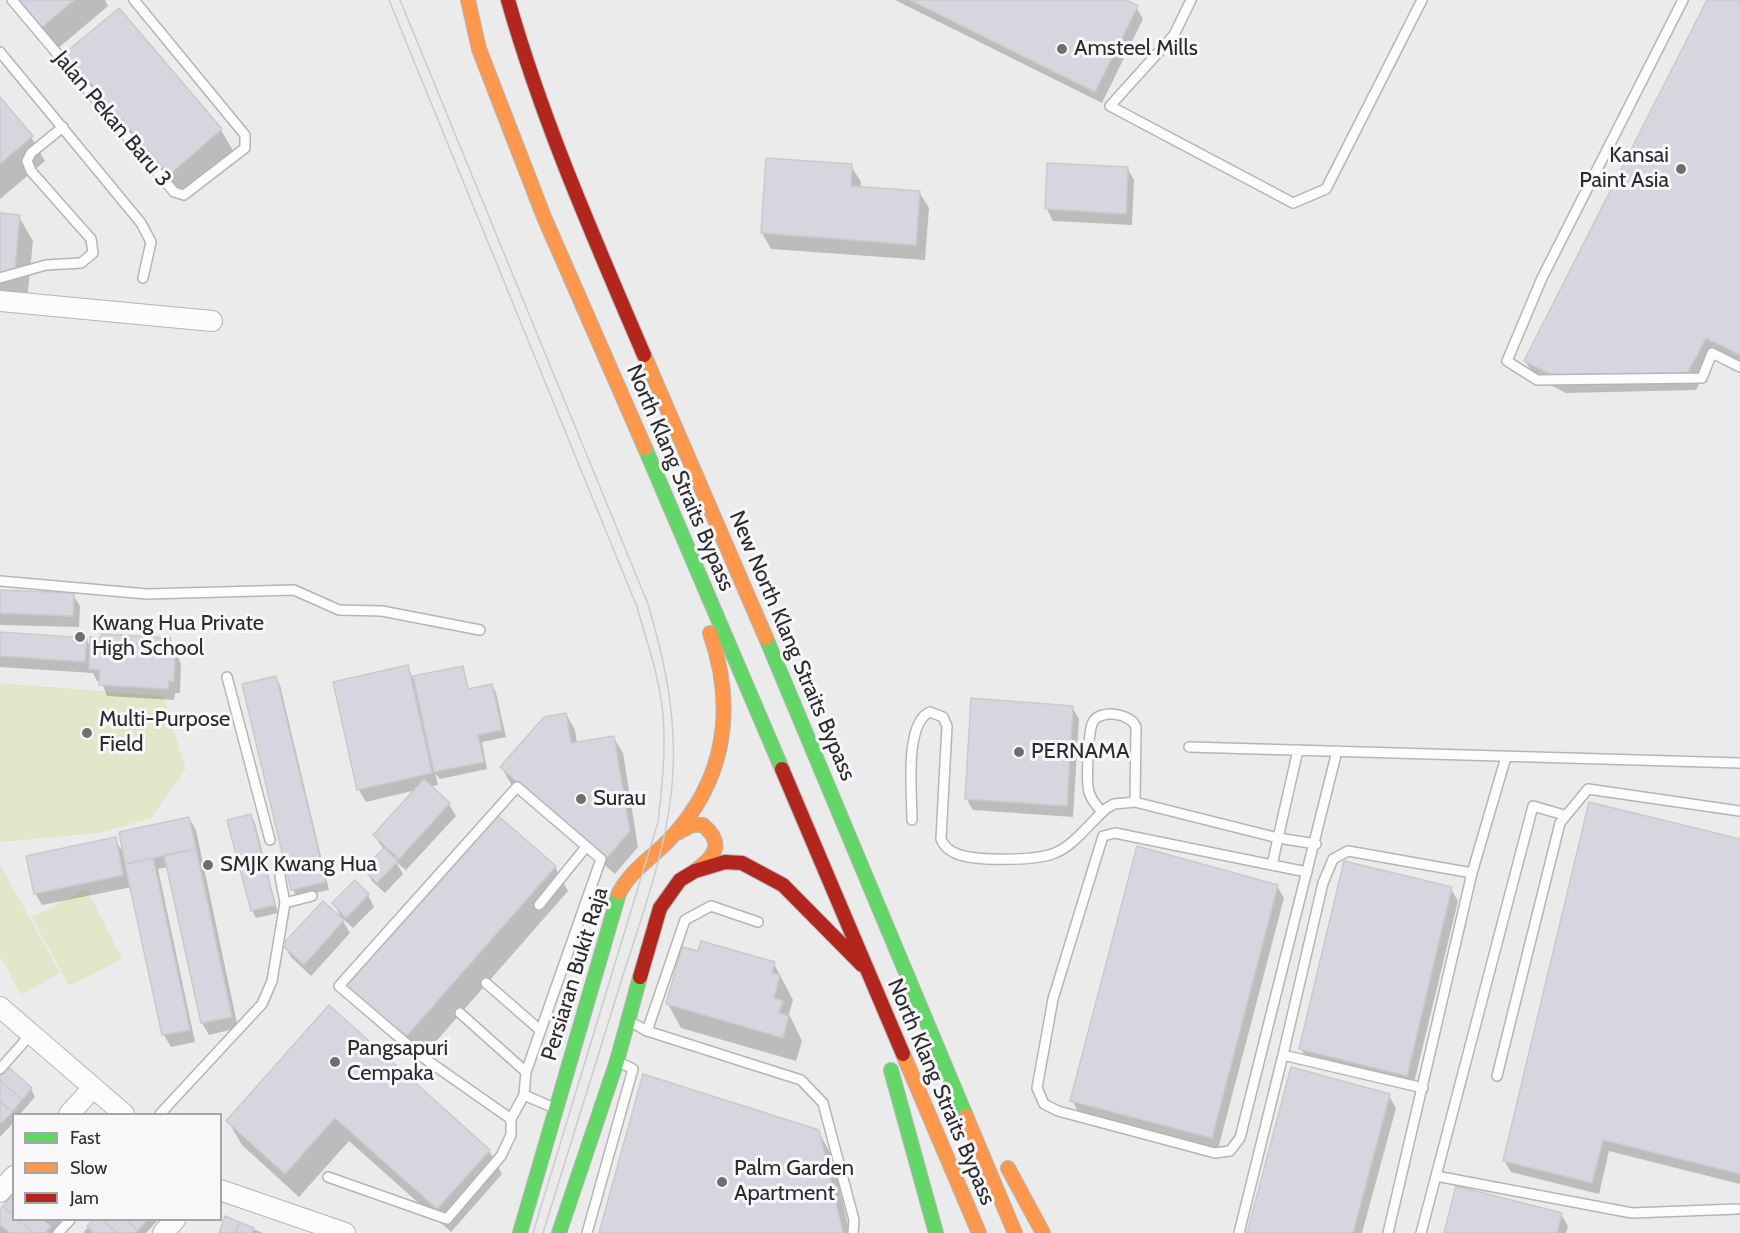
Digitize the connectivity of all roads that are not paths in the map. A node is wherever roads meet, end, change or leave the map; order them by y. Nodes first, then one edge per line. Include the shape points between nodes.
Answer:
1 (12, 0) edge
2 (134, 0) edge
3 (453, 0) edge
4 (468, 0) edge
5 (508, 0) edge
6 (515, 0) edge
7 (1191, 0) edge
8 (1422, 0) edge
9 (1683, 0) edge
10 (479, 49) junction
11 (0, 52) edge
12 (530, 76) junction
13 (63, 127) junction
14 (0, 278) edge
15 (143, 278) dead end
16 (0, 301) edge
17 (212, 321) dead end
18 (1740, 367) edge
19 (658, 477) junction
20 (0, 581) edge
21 (480, 630) dead end
22 (227, 677) dead end
23 (1189, 747) dead end
24 (1298, 750) junction
25 (1337, 751) junction
26 (1506, 757) junction
27 (1740, 763) edge
28 (1135, 802) junction
29 (1740, 811) edge
30 (1102, 812) junction
31 (1564, 815) junction
32 (912, 820) dead end
33 (676, 833) junction
34 (1278, 838) junction
35 (270, 840) dead end
36 (1316, 843) junction
37 (586, 847) junction
38 (1272, 865) junction
39 (694, 870) junction
40 (1307, 872) junction
41 (1472, 873) junction
42 (280, 876) dead end
43 (312, 896) dead end
44 (285, 903) junction
45 (539, 905) dead end
46 (758, 922) dead end
47 (865, 968) junction
48 (486, 983) dead end
49 (0, 1007) edge
50 (460, 1013) dead end
51 (628, 1021) junction
52 (540, 1030) junction
53 (647, 1031) junction
54 (31, 1034) junction
55 (933, 1040) junction
56 (1283, 1055) junction
57 (617, 1061) junction
58 (0, 1069) edge
59 (526, 1071) junction
60 (1497, 1076) dead end
61 (93, 1088) junction
62 (1423, 1088) junction
63 (524, 1095) junction
64 (556, 1109) junction
65 (70, 1113) edge
66 (123, 1113) edge
67 (161, 1113) edge
68 (511, 1119) junction
69 (986, 1127) dead end
70 (1002, 1156) dead end
71 (1436, 1176) junction
72 (328, 1177) dead end
73 (12, 1178) edge
74 (222, 1191) edge
75 (0, 1192) edge
76 (1737, 1209) dead end
77 (69, 1221) edge
78 (58, 1233) edge
79 (345, 1233) edge
80 (520, 1233) edge
81 (559, 1233) edge
82 (586, 1233) edge
83 (853, 1233) edge
84 (936, 1233) edge
85 (979, 1233) edge
86 (1015, 1233) edge
87 (1043, 1233) edge
88 (1239, 1233) edge
89 (1388, 1233) edge
90 (1421, 1233) edge

1 - 2 lane, Jalan Pekan Baru 3 via 174,192 184,195 244,148 245,135
3 - 10 main road
4 - 10 main road, North Klang Straits Bypass
5 - 12 main road, New North Klang Straits Bypass
6 - 12 main road, New North Klang Straits Bypass
7 - 8 lane via 1174,35 1110,106 1293,203 1326,189
9 - 18 lane via 1542,278 1507,362 1537,380 1702,378 1712,352
10 - 19 main road, North Klang Straits Bypass via 544,217
11 - 13 lane
12 - 55 main road, New North Klang Straits Bypass via 566,172 822,769
13 - 14 lane via 31,153 27,161 31,171 91,239 93,254 81,262 46,265
13 - 15 lane via 151,242
16 - 17 street
19 - 33 main road, Persiaran Bukit Raja via 685,574 717,650 726,693 726,719 705,790
19 - 47 main road, North Klang Straits Bypass
20 - 21 lane via 147,594 294,590 339,610 382,611
22 - 35 lane
23 - 24 lane
24 - 25 lane
24 - 34 lane
25 - 26 lane
25 - 36 lane
26 - 27 lane
26 - 41 lane
28 - 30 lane via 1114,804
28 - 30 lane via 1136,727 1127,715 1100,716 1091,730 1088,784 1090,795
28 - 34 lane
29 - 31 lane via 1588,789
30 - 32 lane via 1055,854 1030,858 954,853 941,838 947,726 944,717 930,712 922,716 913,733
31 - 60 lane
31 - 71 lane via 1533,806
33 - 39 main road via 692,825 703,825 716,839 712,857
33 - 64 main road, Persiaran Bukit Raja via 637,867 616,899
34 - 36 lane
34 - 38 lane
36 - 40 lane
37 - 45 lane
37 - 52 lane via 601,859
37 - 68 lane via 517,787 339,986 421,1056
38 - 40 lane
38 - 40 lane via 1115,833 1104,836 1053,999 1037,1088 1044,1104 1215,1153 1230,1151 1240,1138
39 - 47 main road via 725,862 759,870 783,885
39 - 51 main road via 680,880 660,908
41 - 56 lane via 1348,851 1333,859 1323,883
41 - 62 lane
42 - 44 lane
43 - 44 lane
44 - 67 lane via 272,981 262,1004
46 - 53 lane via 711,906 685,920
47 - 84 main road, North Klang Straits Bypass
47 - 85 main road, North Klang Straits Bypass
48 - 52 lane
49 - 54 street
50 - 59 lane
51 - 53 lane
51 - 57 main road
52 - 59 lane
53 - 83 lane via 801,1080 823,1103 854,1220
54 - 58 lane
54 - 61 street
55 - 69 main road
55 - 86 main road, New North Klang Straits Bypass
56 - 62 lane
56 - 88 lane
57 - 81 main road
57 - 82 lane via 633,1069
59 - 63 lane
61 - 65 street
61 - 66 street
62 - 89 lane
63 - 64 lane
63 - 68 lane
64 - 80 main road, Persiaran Bukit Raja
68 - 72 lane via 511,1134 501,1156 447,1220
70 - 87 main road
71 - 76 lane via 1632,1213
71 - 90 lane
73 - 75 street
74 - 79 street
77 - 78 lane

